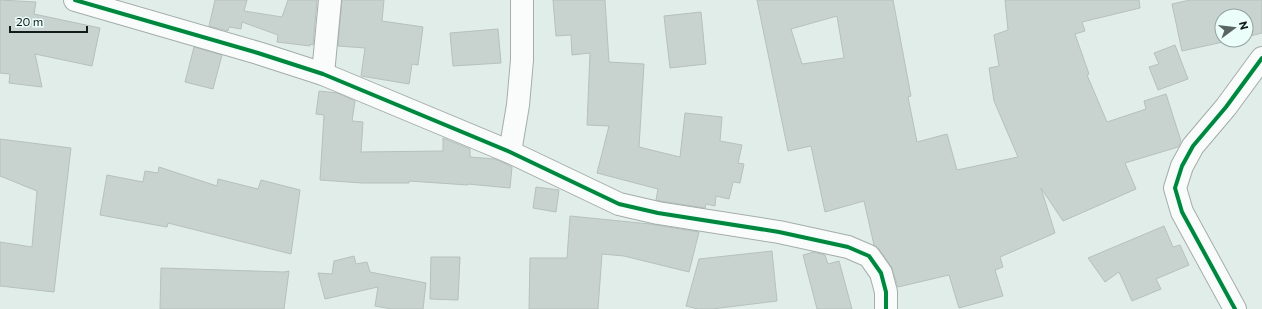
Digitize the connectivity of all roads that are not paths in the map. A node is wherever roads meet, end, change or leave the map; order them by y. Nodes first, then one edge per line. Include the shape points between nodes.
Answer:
1 (75, 0) edge
2 (330, 0) edge
3 (522, 0) edge
4 (1262, 58) edge
5 (323, 74) junction
6 (510, 152) junction
7 (886, 309) edge
8 (1235, 309) edge

1 - 5 street
2 - 5 street
3 - 6 street via 522,60
4 - 8 street via 1193,146 1182,166 1176,188 1182,212
5 - 6 street
6 - 7 street via 619,204 658,213 780,232 848,247 868,256 881,273 886,292

